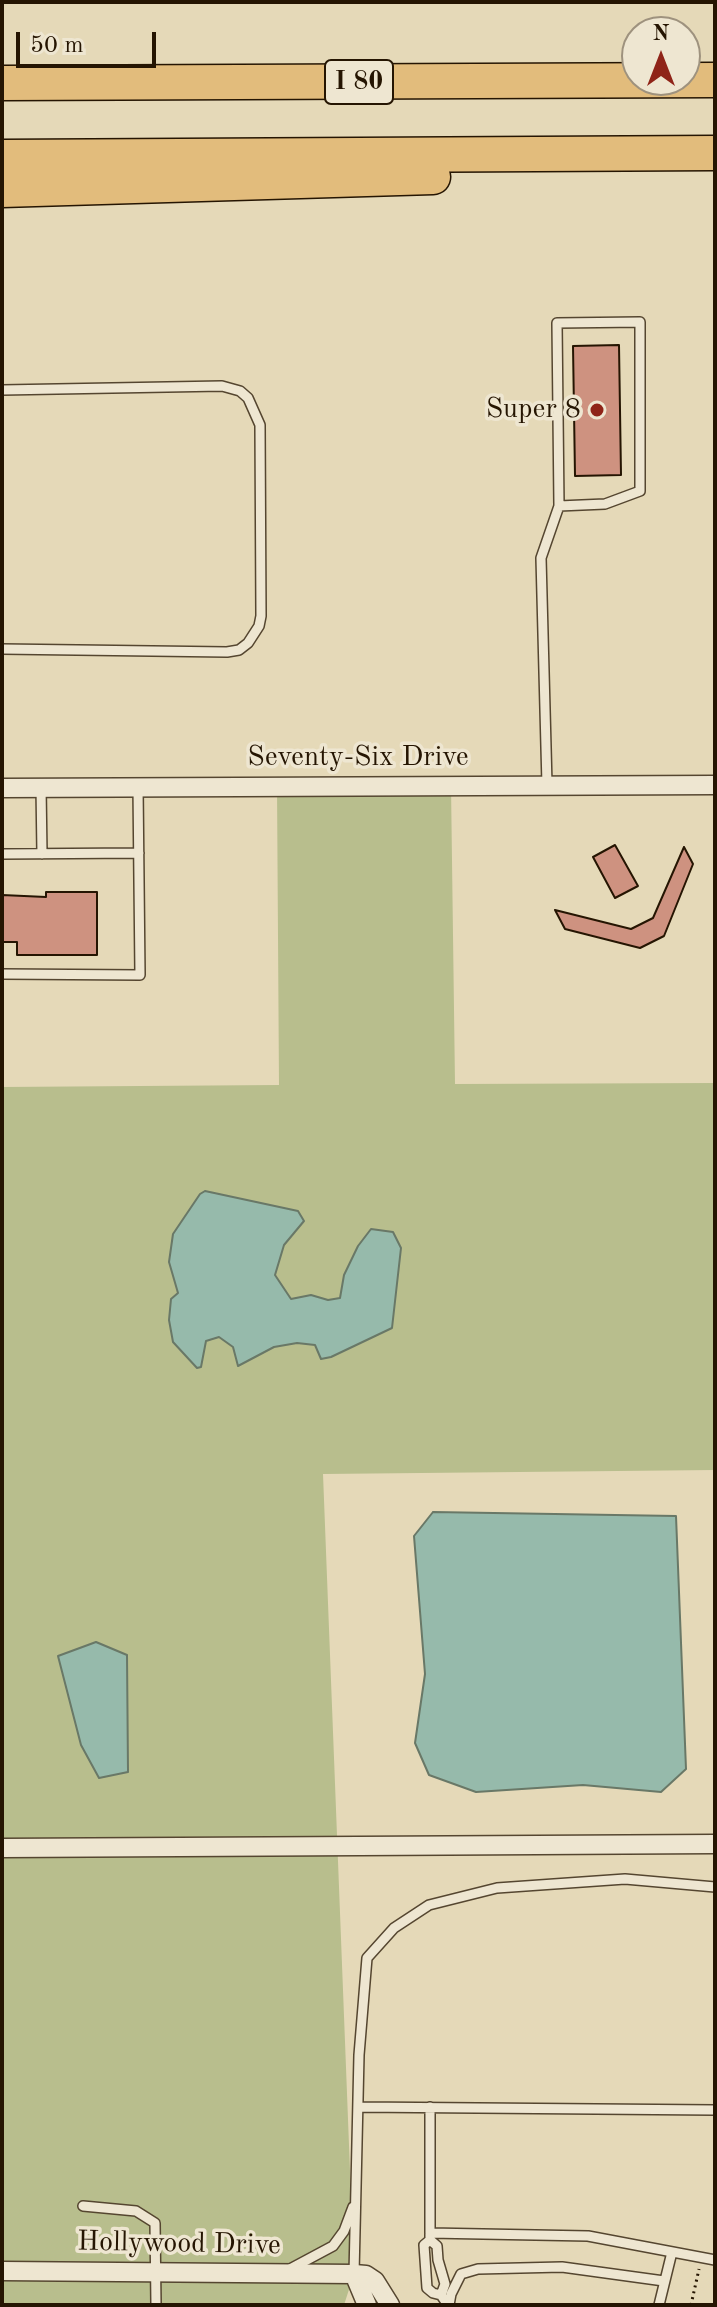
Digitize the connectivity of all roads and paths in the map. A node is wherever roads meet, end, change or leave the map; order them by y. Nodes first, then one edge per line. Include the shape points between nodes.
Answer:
1 (715, 80) edge
2 (2, 83) edge
3 (524, 153) junction
4 (715, 153) edge
5 (2, 157) edge
6 (2, 190) edge
7 (2, 390) edge
8 (559, 506) junction
9 (2, 649) edge
10 (547, 785) junction
11 (715, 785) edge
12 (41, 787) junction
13 (138, 787) junction
14 (2, 788) edge
15 (139, 853) junction
16 (2, 854) edge
17 (42, 854) junction
18 (2, 974) edge
19 (715, 1844) edge
20 (2, 1848) edge
21 (715, 1887) edge
22 (358, 2107) junction
23 (430, 2107) junction
24 (715, 2110) edge
25 (356, 2200) junction
26 (83, 2206) dead end
27 (430, 2236) junction
28 (672, 2252) junction
29 (715, 2260) edge
30 (699, 2269) dead end
31 (2, 2271) edge
32 (156, 2272) junction
33 (281, 2274) junction
34 (354, 2274) junction
35 (664, 2281) junction
36 (441, 2295) junction
37 (156, 2305) edge
38 (367, 2305) edge
39 (390, 2305) edge
40 (448, 2305) edge
41 (659, 2305) edge
42 (691, 2305) edge

1 - 2 highway, I 80
3 - 4 highway
3 - 5 highway
3 - 6 highway via 495,175
7 - 9 lane via 222,386 240,391 254,406 260,425 261,616 248,643 227,652
8 - 8 lane via 557,323 640,322 640,491 605,504
8 - 10 lane via 541,558
10 - 11 street, Seventy-Six Drive
10 - 13 street, Seventy-Six Drive
12 - 13 street, Seventy-Six Drive
12 - 14 street, Seventy-Six Drive
12 - 17 lane
13 - 15 lane
15 - 17 lane
15 - 18 lane via 140,975
16 - 17 lane
19 - 20 street
21 - 22 lane via 625,1879 497,1888 429,1905 394,1928 367,1958
22 - 23 lane
22 - 25 lane
23 - 24 lane
23 - 27 lane
25 - 33 lane via 333,2246
25 - 34 lane
26 - 32 lane via 136,2211 155,2223
27 - 28 lane via 588,2236
27 - 36 lane via 445,2284
27 - 36 lane via 424,2245 427,2288
28 - 29 lane
28 - 35 lane
30 - 42 path
31 - 32 street, Hollywood Drive
32 - 33 street, Hollywood Drive
32 - 37 lane
33 - 34 street, Hollywood Drive
34 - 38 street
34 - 39 street via 375,2281
35 - 40 lane via 562,2267 478,2269 461,2274
35 - 41 lane
36 - 40 lane

